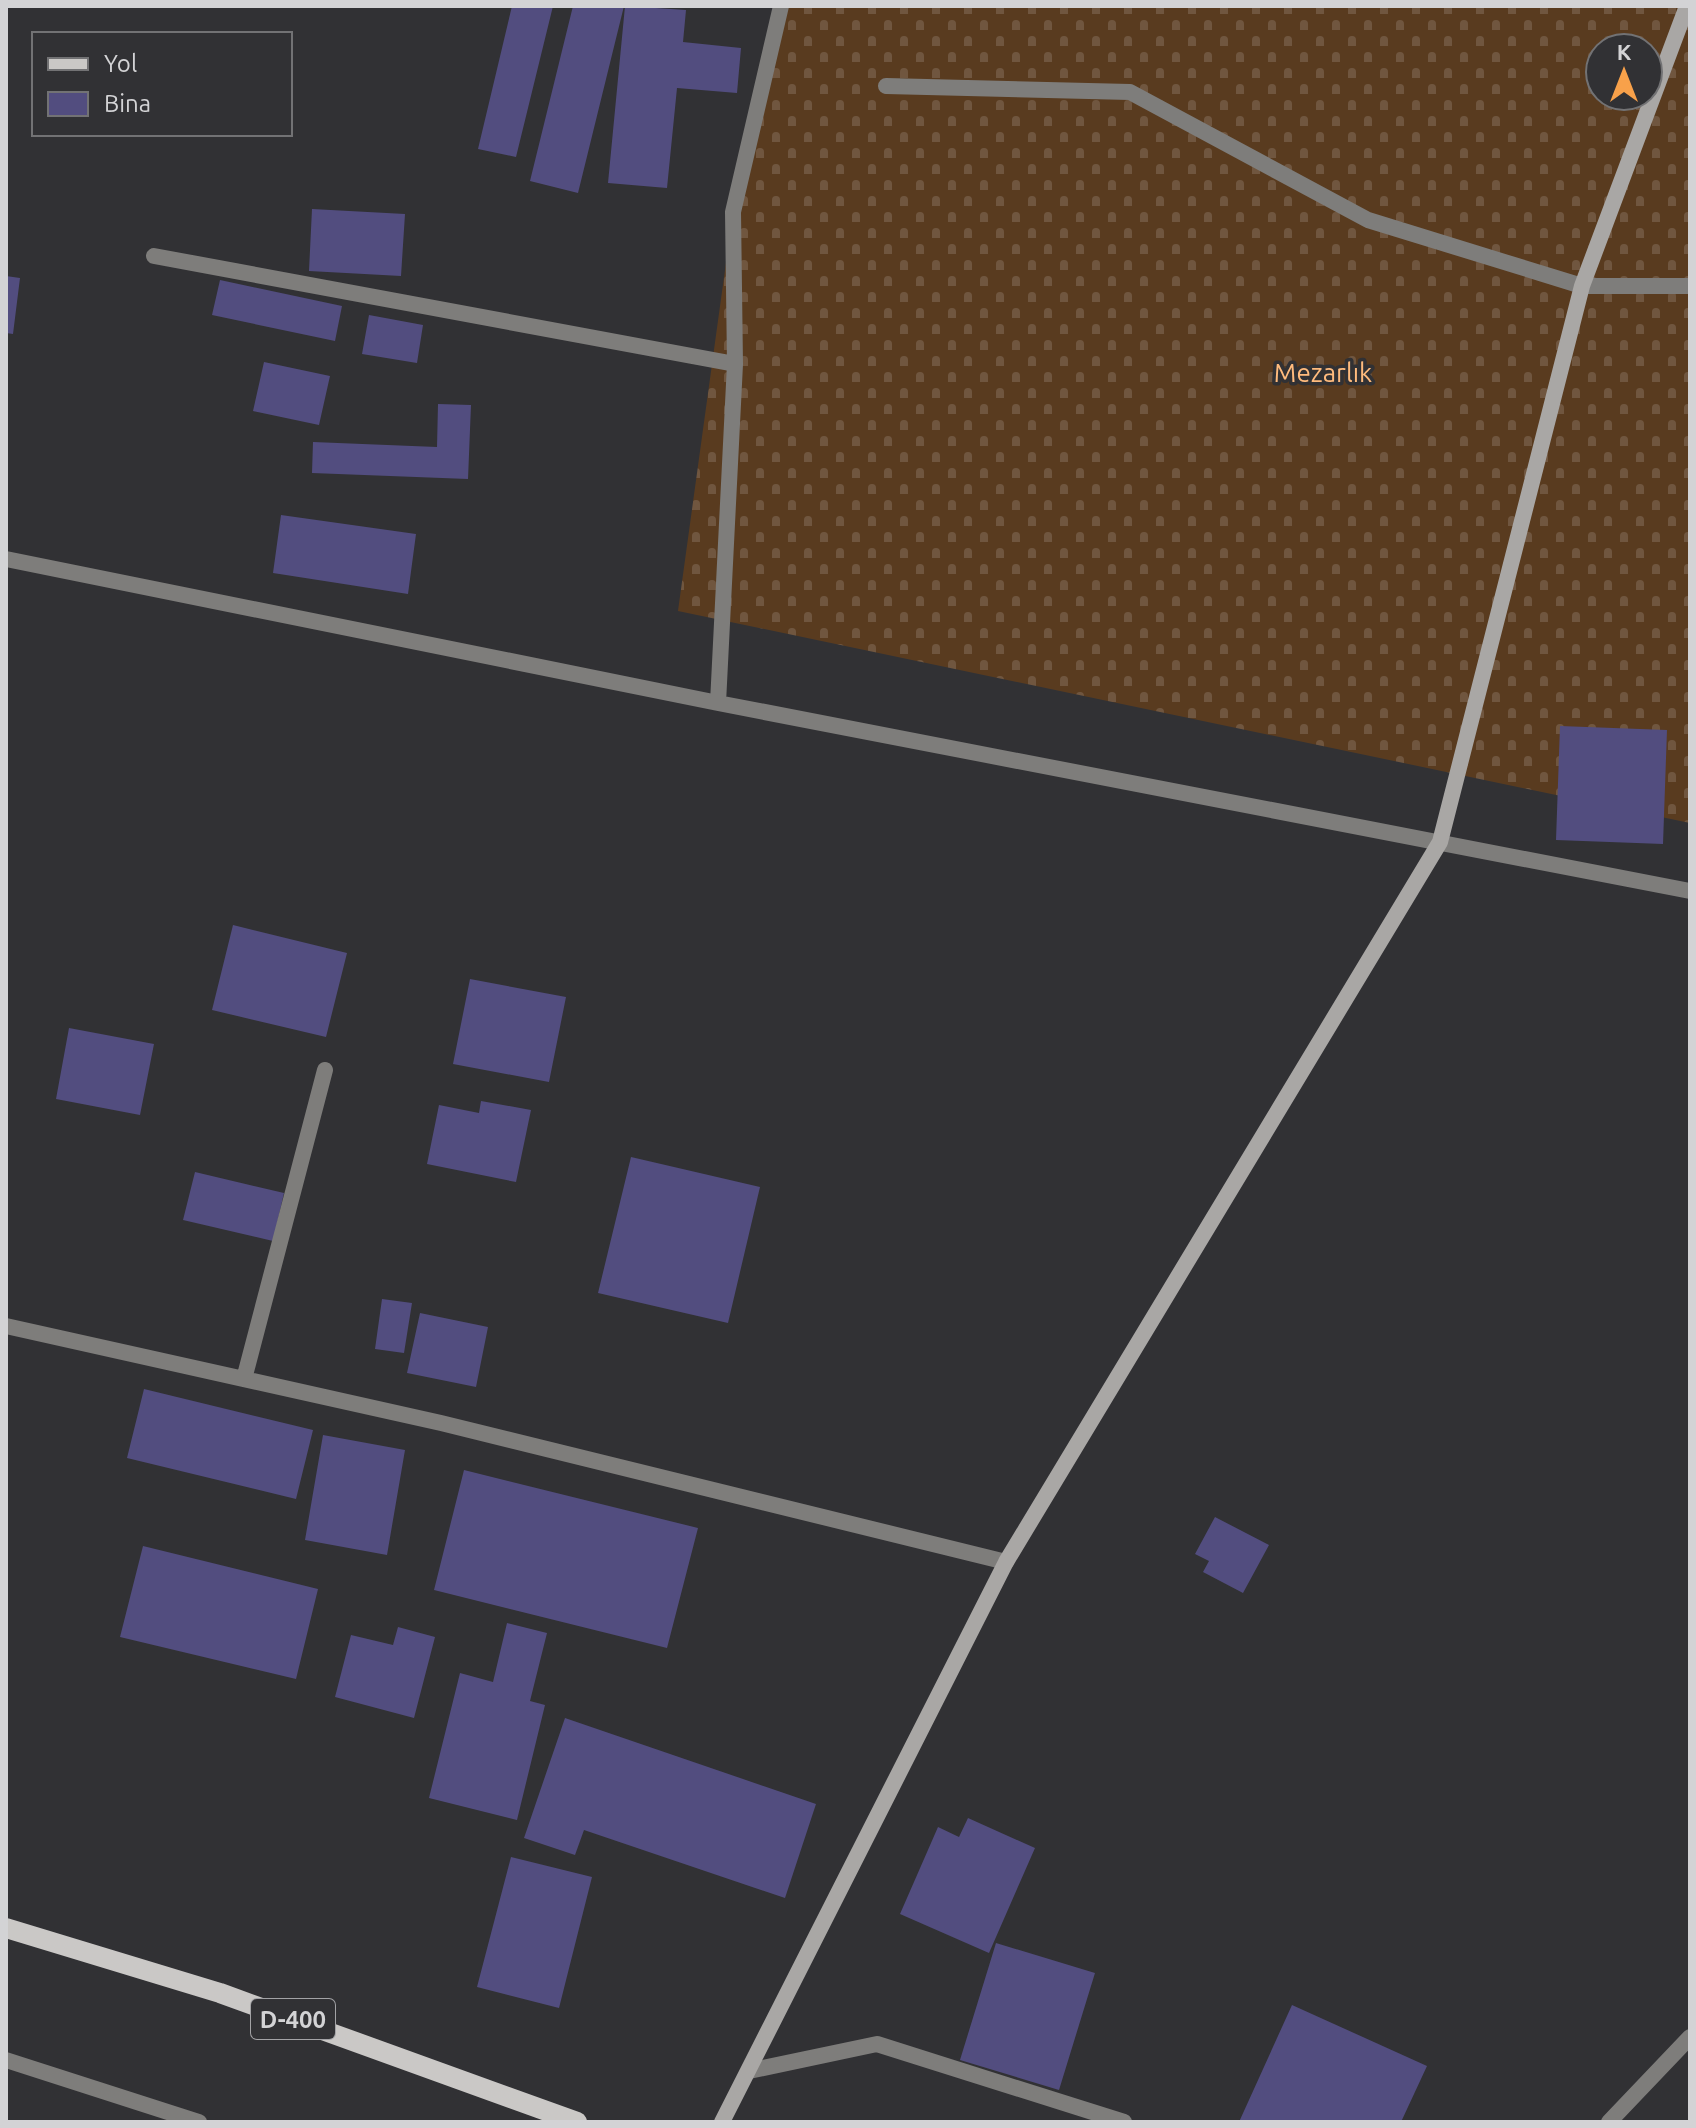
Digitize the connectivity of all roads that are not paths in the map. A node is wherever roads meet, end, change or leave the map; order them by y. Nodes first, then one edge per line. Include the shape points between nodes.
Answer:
1 (781, 6) edge
2 (1687, 6) edge
3 (886, 86) dead end
4 (154, 256) dead end
5 (1582, 286) junction
6 (1690, 286) edge
7 (735, 364) junction
8 (6, 559) edge
9 (718, 703) junction
10 (1440, 842) junction
11 (1690, 891) edge
12 (325, 1070) dead end
13 (6, 1326) edge
14 (244, 1379) junction
15 (1006, 1562) junction
16 (6, 1928) edge
17 (1690, 2037) edge
18 (6, 2060) edge
19 (749, 2071) junction
20 (199, 2122) edge
21 (577, 2122) edge
22 (722, 2122) edge
23 (1124, 2122) edge
24 (1609, 2122) edge

1 - 7 street via 733,212
2 - 5 street
3 - 5 street via 1130,92 1368,220
4 - 7 street
5 - 6 street
5 - 10 street
7 - 9 street
8 - 9 street
9 - 10 street
10 - 11 street
10 - 15 street
12 - 14 street
13 - 14 street
14 - 15 street
15 - 19 street
16 - 21 main road, D-400 via 220,1993
17 - 24 street
18 - 20 street
19 - 22 street
19 - 23 street via 877,2044

